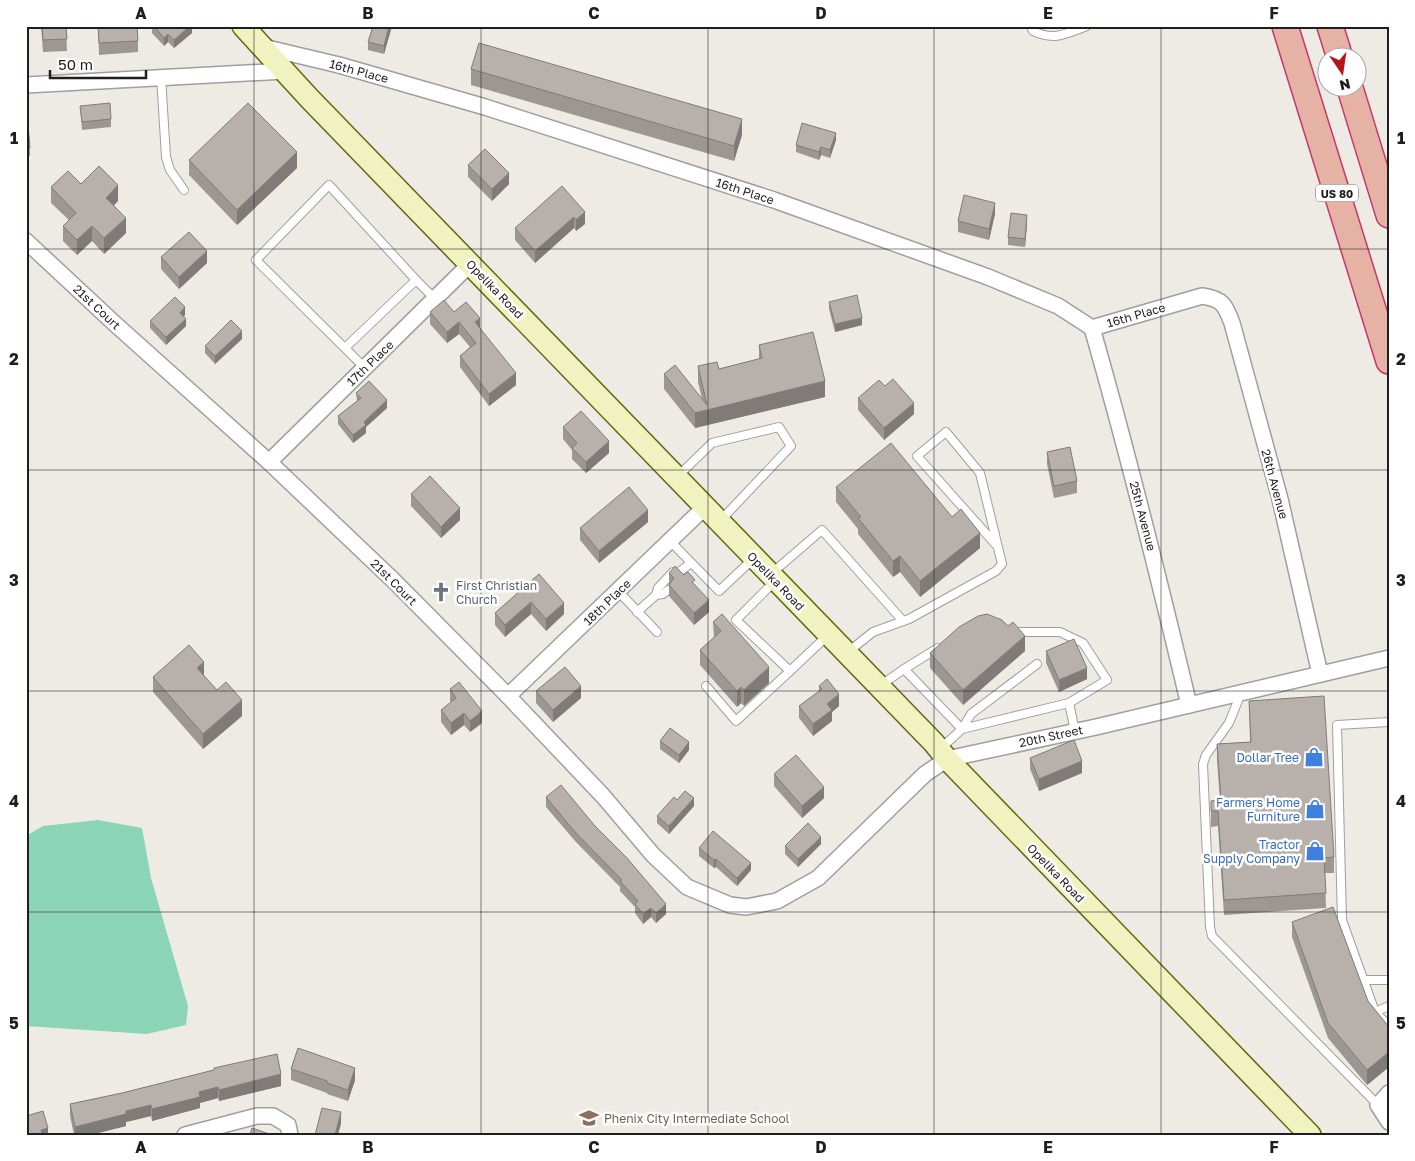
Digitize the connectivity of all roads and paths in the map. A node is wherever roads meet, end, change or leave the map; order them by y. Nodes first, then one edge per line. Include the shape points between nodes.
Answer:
1 (243, 26) edge
2 (1031, 26) edge
3 (1086, 26) edge
4 (1285, 26) edge
5 (1330, 26) edge
6 (263, 47) junction
7 (1337, 48) edge
8 (285, 71) junction
9 (161, 77) junction
10 (26, 85) edge
11 (1353, 98) edge
12 (184, 190) dead end
13 (1389, 215) edge
14 (26, 241) edge
15 (470, 264) junction
16 (416, 280) junction
17 (1217, 298) joint
18 (435, 300) junction
19 (1092, 328) junction
20 (345, 348) junction
21 (1389, 361) edge
22 (366, 368) junction
23 (270, 462) junction
24 (676, 478) junction
25 (712, 514) junction
26 (670, 541) junction
27 (998, 547) junction
28 (754, 558) junction
29 (691, 563) junction
30 (773, 578) junction
31 (668, 590) edge
32 (618, 591) junction
33 (656, 595) junction
34 (637, 612) junction
35 (903, 621) junction
36 (1005, 630) edge
37 (657, 632) dead end
38 (829, 635) junction
39 (944, 645) edge
40 (847, 653) junction
41 (1389, 658) edge
42 (1036, 664) dead end
43 (904, 669) junction
44 (790, 672) junction
45 (1320, 674) junction
46 (706, 686) dead end
47 (879, 687) junction
48 (1242, 692) junction
49 (508, 696) junction
50 (1069, 704) junction
51 (1189, 705) junction
52 (1389, 722) edge
53 (962, 729) junction
54 (1075, 731) junction
55 (944, 754) junction
56 (761, 905) joint
57 (1363, 980) junction
58 (1389, 980) edge
59 (1389, 1006) edge
60 (1374, 1012) junction
61 (1389, 1026) edge
62 (1389, 1093) edge
63 (1378, 1105) junction
64 (1389, 1122) edge
65 (185, 1135) edge
66 (290, 1135) edge
67 (1310, 1135) edge

1 - 6 main road, Opelika Road
2 - 3 lane via 1033,32 1044,36 1058,36
4 - 21 highway, US 80
5 - 7 highway
6 - 8 main road, Opelika Road
6 - 19 street, 16th Place via 485,107 774,200 988,277 1058,306
8 - 9 street
8 - 15 main road, Opelika Road
9 - 10 street
9 - 12 lane via 166,157 170,170
11 - 13 highway
14 - 23 street, 21st Court
15 - 18 street, 17th Place
15 - 24 main road, Opelika Road
16 - 18 lane
16 - 20 lane
16 - 20 lane via 329,184 256,260
17 - 19 street, 16th Place via 1202,296
17 - 45 street, 26th Avenue via 1232,322 1280,499
18 - 22 street, 17th Place
19 - 51 street, 25th Avenue via 1148,534
20 - 22 lane
22 - 23 street, 17th Place
23 - 49 street, 21st Court
24 - 25 main road, Opelika Road
24 - 25 lane via 712,443 779,427 791,446
25 - 26 street, 18th Place
25 - 28 main road, Opelika Road
26 - 29 lane
26 - 32 street, 18th Place
27 - 27 lane via 980,472 946,432 917,456
27 - 35 lane via 1002,564 996,571
28 - 29 lane via 719,592
28 - 30 main road, Opelika Road
29 - 33 lane via 679,576 673,572 658,588
30 - 35 lane via 822,530
30 - 38 main road, Opelika Road
30 - 44 lane via 736,620
31 - 33 lane
32 - 34 lane
32 - 49 street, 18th Place
33 - 34 lane
34 - 37 lane
35 - 40 lane via 873,632
36 - 50 lane via 1060,632 1083,643 1107,680
38 - 40 main road, Opelika Road
38 - 44 lane
39 - 43 lane
40 - 47 main road, Opelika Road
41 - 45 street, 20th Street
42 - 53 lane via 971,714
43 - 47 lane
43 - 53 lane
44 - 46 lane via 736,721
45 - 48 street, 20th Street
47 - 55 main road, Opelika Road
48 - 51 street, 20th Street
48 - 63 lane via 1229,723 1206,755 1204,764 1212,936
49 - 56 street, 21st Court via 603,796 653,855 687,887 730,906
50 - 53 lane
50 - 54 lane
51 - 54 street, 20th Street
52 - 57 lane via 1337,725 1342,920
53 - 55 lane
54 - 55 street, 20th Street
55 - 56 street, 20th Street via 818,878 778,901
55 - 67 main road, Opelika Road
57 - 58 lane
57 - 60 lane
59 - 60 lane
60 - 61 lane
62 - 63 street
63 - 64 street
65 - 66 street via 257,1116 274,1116 288,1125

